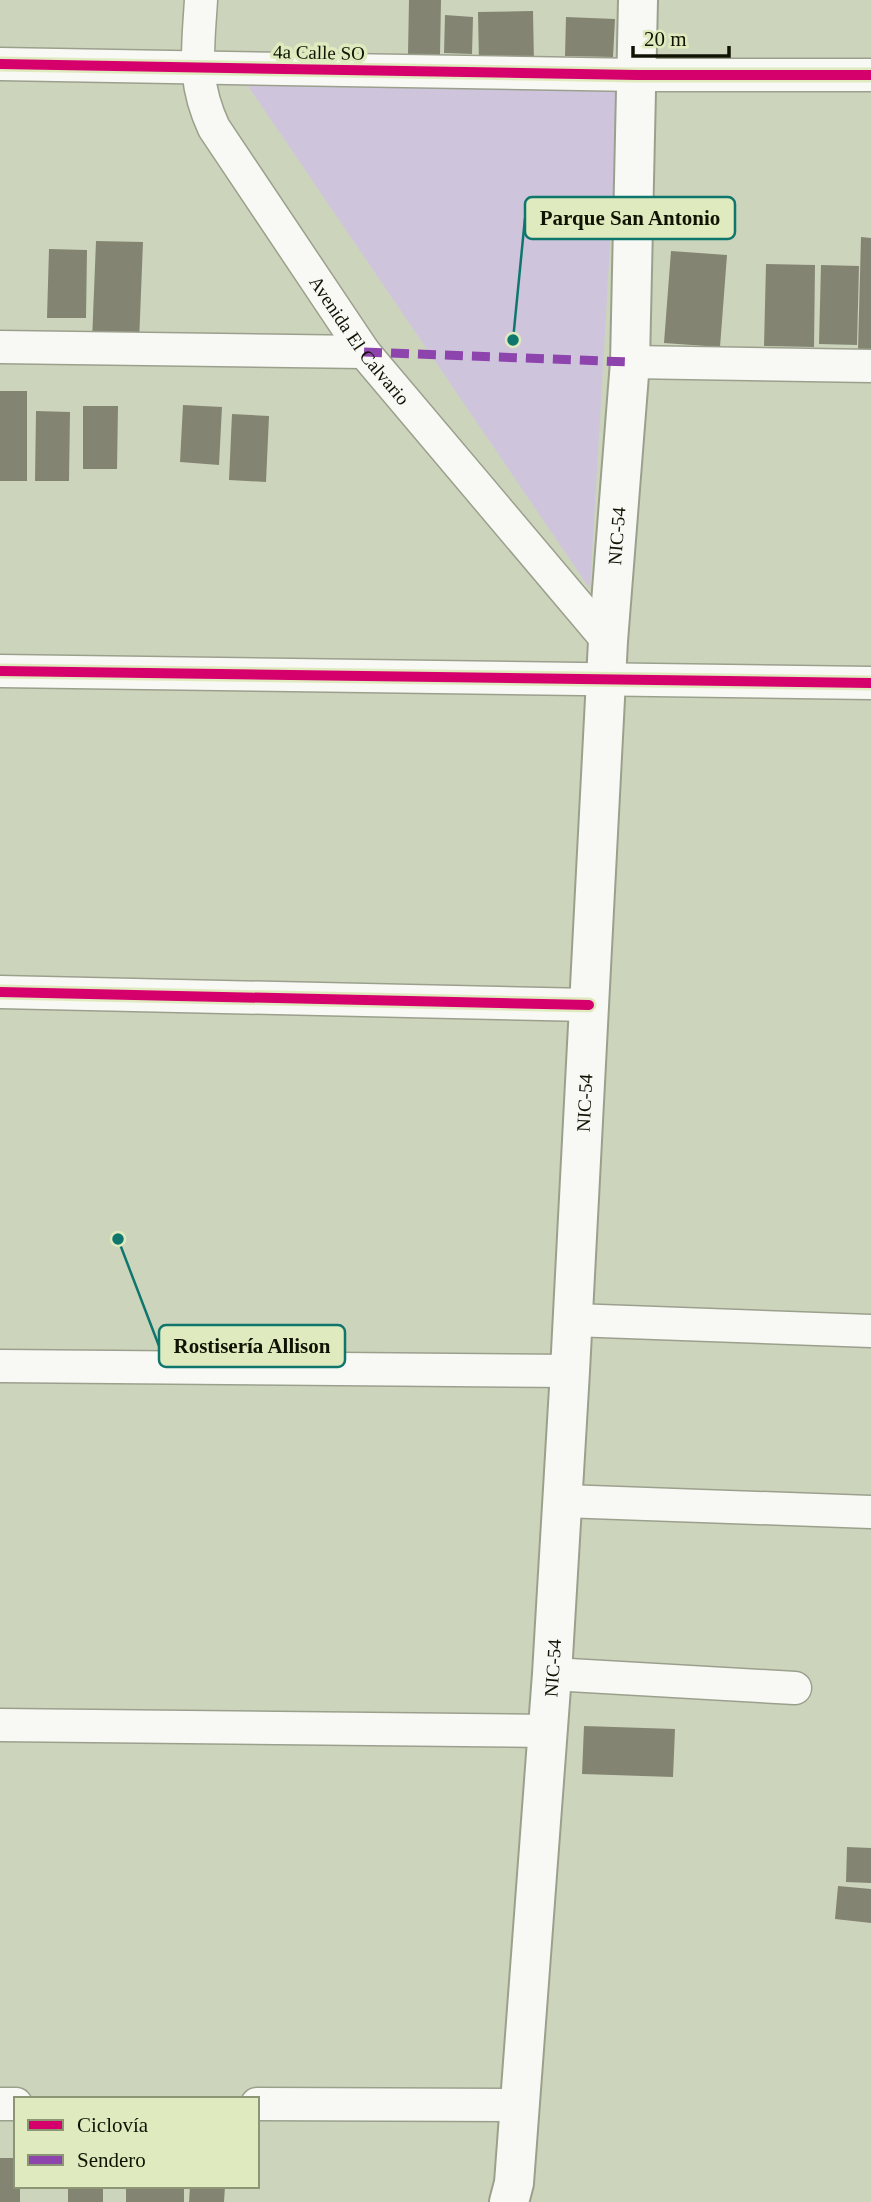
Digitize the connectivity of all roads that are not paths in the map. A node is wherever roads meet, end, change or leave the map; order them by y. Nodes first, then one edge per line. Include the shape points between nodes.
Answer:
1 (201, 0) edge
2 (638, 0) edge
3 (0, 64) edge
4 (197, 67) junction
5 (637, 75) junction
6 (871, 75) edge
7 (0, 347) edge
8 (364, 352) junction
9 (630, 362) junction
10 (871, 366) edge
11 (608, 641) junction
12 (0, 671) edge
13 (607, 680) junction
14 (871, 683) edge
15 (0, 992) edge
16 (589, 1004) junction
17 (573, 1320) junction
18 (871, 1331) edge
19 (0, 1366) edge
20 (570, 1371) junction
21 (563, 1501) junction
22 (871, 1512) edge
23 (552, 1674) junction
24 (795, 1688) dead end
25 (0, 1725) edge
26 (548, 1731) junction
27 (259, 2104) edge
28 (520, 2105) junction
29 (509, 2202) edge

1 - 4 street, Avenida El Calvario
2 - 5 main road, NIC-54 / NIC-54
3 - 4 street, 4a Calle SO
4 - 5 street, 4a Calle SO
4 - 8 street, Avenida El Calvario via 203,104 214,128
5 - 6 street, 4a Calle SO
5 - 9 main road, NIC-54 / NIC-54
7 - 8 street
8 - 11 street, Avenida El Calvario
9 - 10 street
9 - 11 main road, NIC-54 / NIC-54
11 - 13 main road, NIC-54 / NIC-54
12 - 13 street
13 - 14 street
13 - 16 main road, NIC-54 / NIC-54
15 - 16 street
16 - 17 main road, NIC-54 / NIC-54
17 - 18 street
17 - 20 main road, NIC-54 / NIC-54
19 - 20 street
20 - 21 main road, NIC-54 / NIC-54
21 - 22 street
21 - 23 main road, NIC-54 / NIC-54
23 - 24 street
23 - 26 main road, NIC-54 / NIC-54
25 - 26 street
26 - 28 main road, NIC-54 / NIC-54
27 - 28 street
28 - 29 main road, NIC-54 / NIC-54

